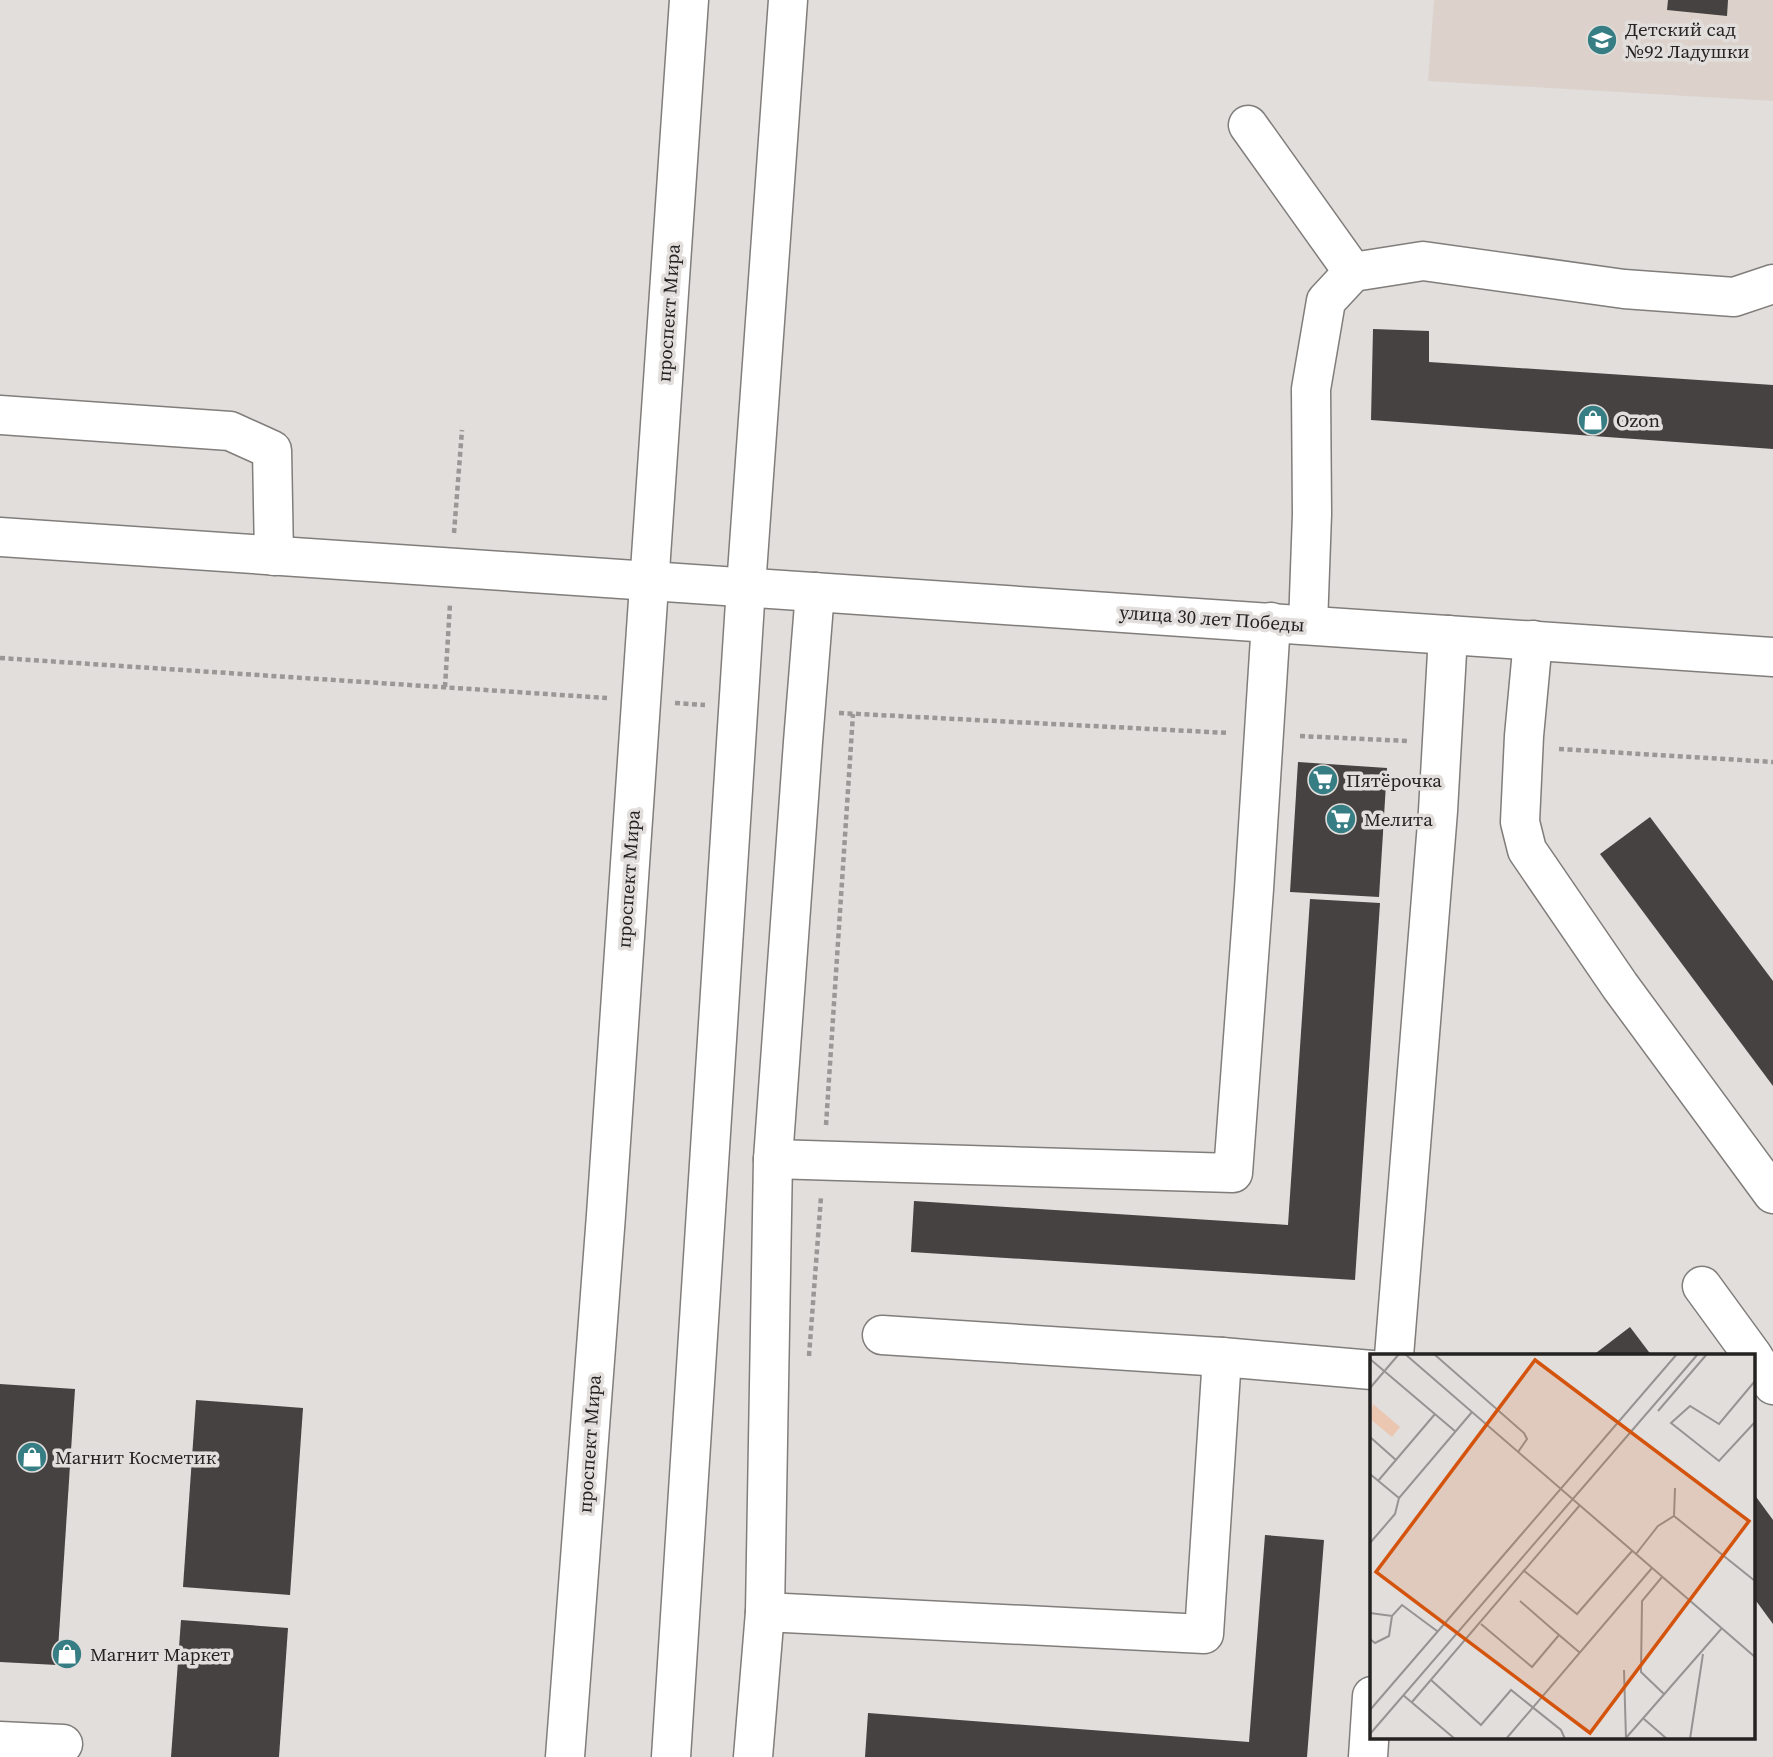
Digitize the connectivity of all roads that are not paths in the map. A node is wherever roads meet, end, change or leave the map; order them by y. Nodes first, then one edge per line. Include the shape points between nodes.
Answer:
1 (689, 0) edge
2 (788, 0) edge
3 (1248, 125) dead end
4 (1353, 272) junction
5 (1773, 284) edge
6 (0, 415) edge
7 (0, 537) edge
8 (274, 555) junction
9 (650, 580) junction
10 (746, 587) junction
11 (816, 592) junction
12 (1290, 624) junction
13 (1448, 635) junction
14 (1533, 640) junction
15 (1773, 657) edge
16 (773, 1159) junction
17 (1773, 1194) edge
18 (1702, 1286) dead end
19 (882, 1335) dead end
20 (1394, 1354) edge
21 (1751, 1354) edge
22 (1222, 1357) junction
23 (1756, 1361) edge
24 (1370, 1370) edge
25 (1773, 1385) edge
26 (765, 1612) junction
27 (1370, 1726) edge
28 (0, 1741) edge
29 (63, 1744) dead end
30 (565, 1757) edge
31 (671, 1757) edge
32 (753, 1757) edge
33 (1368, 1757) edge

1 - 9 street, проспект Мира
2 - 10 street
3 - 4 street
4 - 5 street via 1423,261 1624,289 1734,297
4 - 12 street via 1326,301 1311,389 1312,514
6 - 8 street via 230,431 272,450
7 - 8 street, улица 30 лет Победы
8 - 9 street, улица 30 лет Победы
9 - 10 street, улица 30 лет Победы
9 - 30 street, проспект Мира
10 - 11 street, улица 30 лет Победы
10 - 31 street
11 - 12 street, улица 30 лет Победы
11 - 16 street
12 - 13 street, улица 30 лет Победы
12 - 16 street via 1264,734 1233,1173
13 - 14 street, улица 30 лет Победы
13 - 20 street
14 - 15 street, улица 30 лет Победы
14 - 17 street via 1520,822 1527,850
16 - 26 street
18 - 21 street
19 - 22 street
22 - 24 street
22 - 26 street via 1204,1634
23 - 25 street
26 - 32 street
27 - 33 street
28 - 29 street

